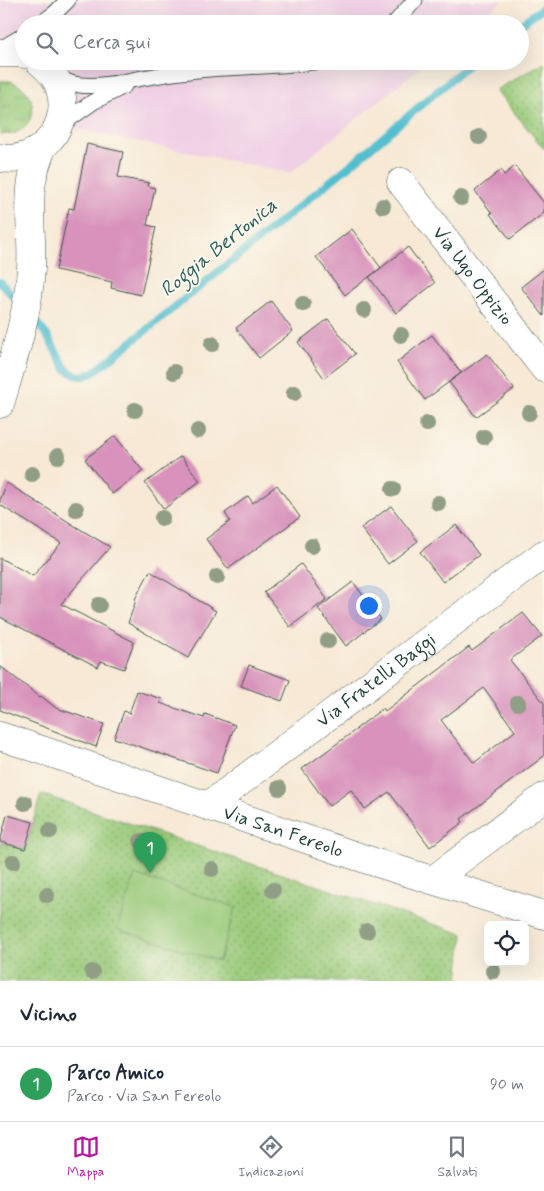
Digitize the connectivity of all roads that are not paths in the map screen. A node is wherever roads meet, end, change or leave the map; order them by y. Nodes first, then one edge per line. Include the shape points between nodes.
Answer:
1 (75, 0) edge
2 (415, 0) edge
3 (64, 8) edge
4 (54, 15) edge
5 (402, 15) edge
6 (15, 42) edge
7 (0, 51) edge
8 (15, 52) edge
9 (50, 70) edge
10 (52, 70) edge
11 (198, 70) edge
12 (144, 78) junction
13 (58, 126) junction
14 (42, 148) junction
15 (0, 158) edge
16 (0, 165) edge
17 (401, 182) dead end
18 (31, 238) junction
19 (544, 368) edge
20 (0, 404) edge
21 (544, 554) edge
22 (8, 742) edge
23 (544, 797) edge
24 (208, 806) junction
25 (433, 880) junction
26 (544, 915) edge

1 - 3 lane
2 - 5 lane
3 - 4 lane
6 - 7 lane
7 - 8 street
9 - 13 street via 63,101
10 - 12 lane via 69,83 91,86
11 - 12 lane
12 - 13 lane via 93,102
13 - 14 street
14 - 15 street via 26,156
14 - 18 street via 32,182
16 - 18 street via 17,189
17 - 19 street, Via Ugo Oppizio
18 - 20 street via 29,289
21 - 24 street, Via Fratelli Baggi
22 - 24 street, Via San Fereolo
23 - 25 street
24 - 25 street, Via San Fereolo
25 - 26 street, Via San Fereolo

